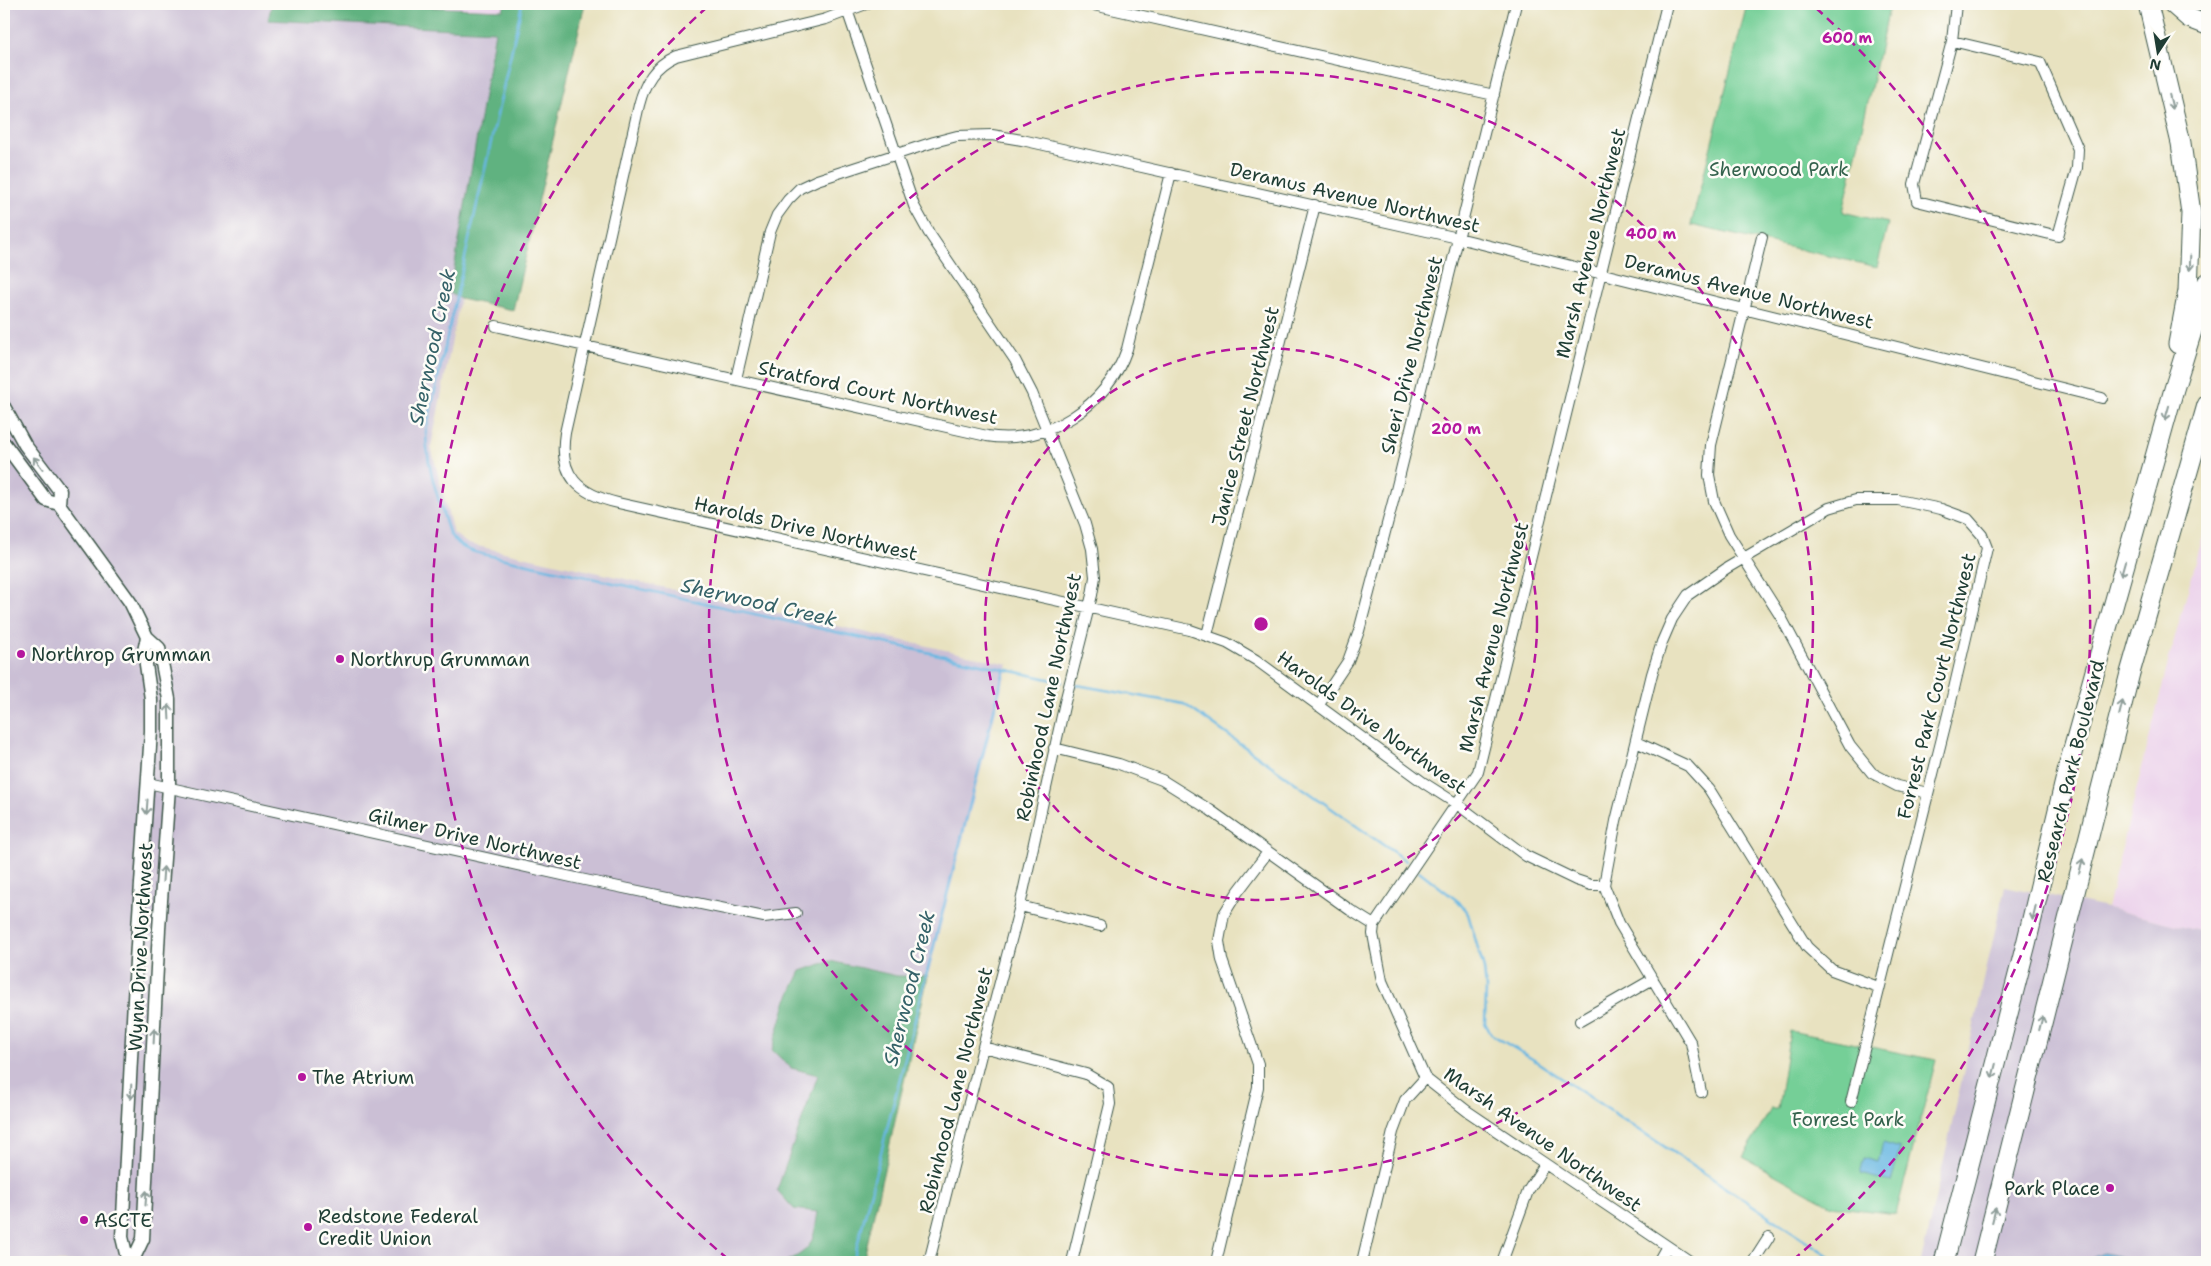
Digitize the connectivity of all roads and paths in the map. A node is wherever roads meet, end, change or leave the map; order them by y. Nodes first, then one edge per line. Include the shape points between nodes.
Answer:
1 (866, 4) edge
2 (1088, 4) edge
3 (1516, 4) edge
4 (1667, 4) edge
5 (1956, 4) edge
6 (2148, 4) edge
7 (2173, 4) edge
8 (847, 8) edge
9 (2207, 25) edge
10 (1952, 41) junction
11 (1494, 95) junction
12 (895, 155) junction
13 (1171, 173) junction
14 (1315, 205) junction
15 (1458, 238) junction
16 (1762, 238) dead end
17 (1601, 273) junction
18 (2207, 283) edge
19 (1744, 308) junction
20 (496, 326) dead end
21 (586, 346) junction
22 (736, 379) junction
23 (2174, 389) junction
24 (2102, 398) dead end
25 (2207, 405) edge
26 (4, 407) edge
27 (1047, 430) junction
28 (4, 443) edge
29 (59, 504) junction
30 (1744, 558) junction
31 (1089, 608) junction
32 (1207, 635) junction
33 (147, 637) junction
34 (1318, 706) junction
35 (1636, 742) junction
36 (1054, 748) junction
37 (148, 783) junction
38 (169, 787) junction
39 (1928, 793) junction
40 (1456, 804) junction
41 (1268, 852) junction
42 (1604, 885) junction
43 (1020, 906) junction
44 (796, 913) dead end
45 (1374, 925) junction
46 (1100, 926) dead end
47 (1653, 979) junction
48 (1878, 987) junction
49 (1580, 1021) dead end
50 (982, 1047) junction
51 (1424, 1078) junction
52 (1701, 1092) dead end
53 (1850, 1102) dead end
54 (1545, 1164) junction
55 (1769, 1237) dead end
56 (1667, 1246) junction
57 (128, 1262) edge
58 (132, 1262) edge
59 (930, 1262) edge
60 (1072, 1262) edge
61 (1216, 1262) edge
62 (1362, 1262) edge
63 (1502, 1262) edge
64 (1658, 1262) edge
65 (1691, 1262) edge
66 (1753, 1262) edge
67 (1944, 1262) edge
68 (1982, 1262) edge

1 - 8 street, Harolds Drive Northwest
2 - 11 street
3 - 11 street, Sheri Drive Northwest
4 - 17 street, Marsh Avenue Northwest
5 - 10 street
6 -> 23 highway via 2181,143 2191,213 2188,291 2178,338
7 - 9 highway via 2189,18
8 - 12 street, Robinhood Lane Northwest
8 - 21 street, Harolds Drive Northwest via 826,19 676,56 654,71 646,82 639,105
10 - 10 street via 2040,62 2078,149 2078,168 2058,236 1917,200 1914,184
11 - 15 street, Sheri Drive Northwest
12 - 13 street, Deramus Avenue Northwest via 958,136 992,135
12 - 22 street, Deramus Avenue Northwest via 808,184 782,207 770,232
12 - 27 street, Robinhood Lane Northwest via 921,221 1015,360
13 - 14 street, Deramus Avenue Northwest
13 - 27 street, Stratford Court Northwest via 1119,371 1091,405
14 - 15 street, Deramus Avenue Northwest
14 - 32 street, Janice Street Northwest
15 - 17 street, Deramus Avenue Northwest
15 - 34 street, Sheri Drive Northwest via 1359,631 1348,661
16 - 19 street
17 - 19 street, Deramus Avenue Northwest
17 - 40 street, Marsh Avenue Northwest via 1478,772
18 - 23 highway, Research Park Boulevard
19 - 24 street, Deramus Avenue Northwest
19 - 30 street via 1711,445 1709,474 1714,501 1729,535
20 - 21 street, Stratford Court Northwest
21 - 22 street, Stratford Court Northwest
21 - 31 street, Harolds Drive Northwest via 563,454 575,481 594,496
22 - 27 street, Stratford Court Northwest via 997,437 1018,437
23 -> 67 highway, Research Park Boulevard via 2070,764
68 -> 25 highway, Research Park Boulevard via 2130,673
29 -> 26 street, Wynn Drive Northwest via 60,491 25,445
27 - 31 street, Robinhood Lane Northwest via 1080,510 1092,549 1094,577
28 - 29 street, Wynn Drive Northwest via 46,500
29 - 33 street, Wynn Drive Northwest via 130,602
30 - 35 street, Forrest Park Court Northwest via 1688,595 1672,619 1652,674
30 - 39 street via 1781,617 1850,746 1872,773 1897,786
30 - 39 street, Forrest Park Court Northwest via 1829,508 1856,500 1898,500 1941,509 1968,519 1982,535 1987,548 1983,570
31 - 32 street, Harolds Drive Northwest
31 - 36 street, Robinhood Lane Northwest
32 - 34 street, Harolds Drive Northwest via 1247,654
33 - 37 street, Wynn Drive Northwest via 144,652 151,699
38 -> 33 street, Wynn Drive Northwest via 168,699 159,648
34 - 40 street, Harolds Drive Northwest
35 - 42 street, Forrest Park Court Northwest
35 - 48 street via 1688,766 1709,789 1807,947 1832,970
36 - 41 street via 1119,764 1162,780
36 - 43 street, Robinhood Lane Northwest
37 - 38 street, Gilmer Drive Northwest
37 -> 57 street, Wynn Drive Northwest via 122,1237
38 - 44 street, Gilmer Drive Northwest via 764,917
58 -> 38 street, Wynn Drive Northwest via 143,1239
39 - 48 street, Forrest Park Court Northwest
40 - 42 street, Harolds Drive Northwest via 1535,862 1585,884
40 - 45 street, Marsh Avenue Northwest
41 - 45 street
41 - 61 street via 1224,914 1219,941 1222,960 1258,1064 1258,1087
42 - 47 street via 1619,923
43 - 46 street
43 - 50 street, Robinhood Lane Northwest
45 - 51 street, Marsh Avenue Northwest via 1382,981
47 - 49 street
47 - 52 street via 1691,1043
48 - 53 street, Forrest Park Court Northwest
50 - 59 street, Robinhood Lane Northwest
50 - 60 street via 1086,1074 1108,1087 1110,1104
51 - 54 street, Marsh Avenue Northwest
51 - 62 street via 1406,1100 1392,1132
54 - 56 street, Marsh Avenue Northwest
54 - 63 street via 1528,1191
55 - 66 street
56 - 64 street
56 - 65 street, Marsh Avenue Northwest

